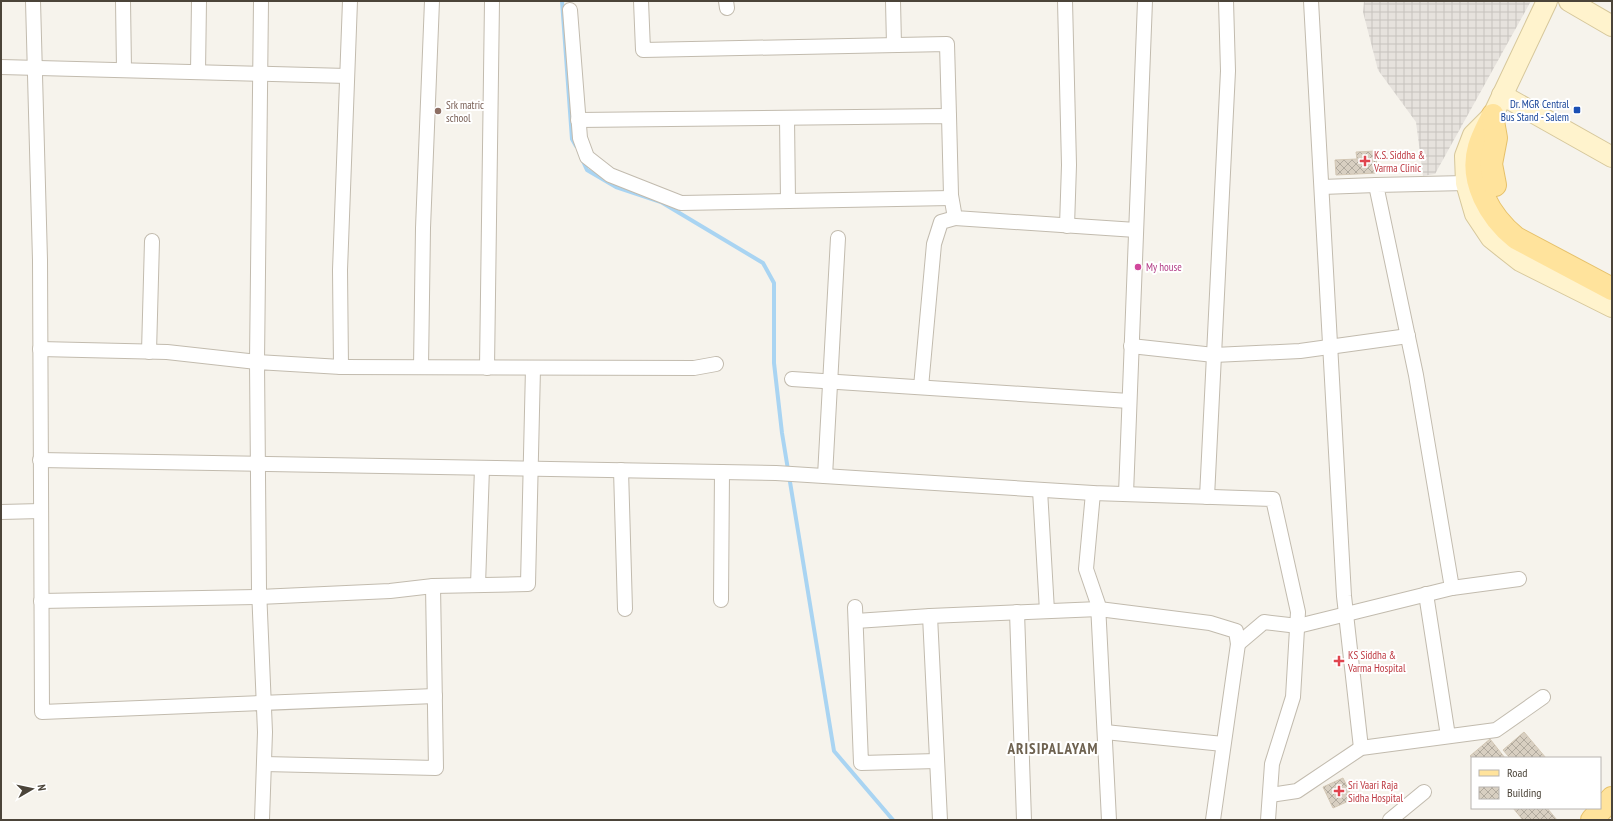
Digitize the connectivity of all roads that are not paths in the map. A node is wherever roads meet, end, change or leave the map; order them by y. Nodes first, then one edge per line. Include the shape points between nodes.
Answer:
1 (33, 1) edge
2 (123, 1) edge
3 (199, 1) edge
4 (261, 1) edge
5 (350, 1) edge
6 (432, 1) edge
7 (492, 1) edge
8 (641, 1) edge
9 (893, 1) edge
10 (1065, 1) edge
11 (1146, 1) edge
12 (1226, 1) edge
13 (1311, 1) edge
14 (1547, 1) edge
15 (1569, 1) edge
16 (570, 10) dead end
17 (1612, 26) edge
18 (894, 45) junction
19 (1, 67) edge
20 (34, 68) junction
21 (124, 70) junction
22 (198, 72) junction
23 (260, 74) junction
24 (347, 76) junction
25 (1502, 95) junction
26 (1493, 115) junction
27 (949, 116) junction
28 (787, 118) junction
29 (578, 120) junction
30 (1486, 151) junction
31 (1612, 157) edge
32 (1466, 183) junction
33 (1376, 186) junction
34 (1322, 187) junction
35 (951, 198) junction
36 (788, 201) junction
37 (955, 218) junction
38 (1067, 226) junction
39 (1136, 230) junction
40 (838, 238) dead end
41 (152, 241) dead end
42 (1612, 274) edge
43 (1612, 289) edge
44 (1612, 307) edge
45 (1408, 336) junction
46 (1131, 346) junction
47 (1331, 346) junction
48 (40, 349) junction
49 (149, 352) junction
50 (1214, 355) junction
51 (257, 362) junction
52 (716, 364) dead end
53 (341, 367) junction
54 (420, 368) junction
55 (487, 368) junction
56 (533, 368) junction
57 (792, 379) dead end
58 (829, 382) junction
59 (921, 387) junction
60 (1129, 400) junction
61 (40, 460) junction
62 (258, 463) junction
63 (482, 468) junction
64 (530, 468) junction
65 (621, 470) junction
66 (722, 472) junction
67 (825, 476) junction
68 (1040, 490) junction
69 (1093, 493) junction
70 (1126, 494) junction
71 (1207, 497) junction
72 (40, 511) junction
73 (1, 512) edge
74 (1519, 579) dead end
75 (478, 585) junction
76 (433, 586) junction
77 (1452, 588) junction
78 (1426, 594) junction
79 (259, 597) junction
80 (721, 600) dead end
81 (41, 601) junction
82 (625, 609) dead end
83 (1099, 609) junction
84 (1047, 611) junction
85 (1017, 612) junction
86 (1346, 615) junction
87 (930, 616) junction
88 (1298, 626) junction
89 (1238, 644) junction
90 (435, 696) junction
91 (1543, 697) dead end
92 (264, 704) junction
93 (1105, 732) junction
94 (1448, 736) junction
95 (1224, 744) junction
96 (1361, 748) junction
97 (937, 761) junction
98 (264, 764) junction
99 (1424, 792) dead end
100 (1270, 795) junction
101 (1612, 798) edge
102 (1612, 814) edge
103 (262, 820) edge
104 (940, 820) edge
105 (1024, 820) edge
106 (1109, 820) edge
107 (1213, 820) edge
108 (1268, 820) edge
109 (1390, 820) edge
110 (1592, 820) edge
111 (1607, 820) edge

1 - 20 street
2 - 21 street
3 - 22 street
4 - 23 street
5 - 24 street
6 - 54 street
7 - 55 street
8 - 18 street via 643,50
9 - 18 street
10 - 38 street
11 - 39 street
12 - 50 street via 1228,71
13 - 34 street
14 - 25 street
15 - 17 street
16 - 29 street
18 - 27 street via 947,44
19 - 20 street
20 - 21 street
20 - 48 street
21 - 22 street
22 - 23 street
23 - 24 street
23 - 51 street
24 - 53 street via 340,270
25 - 26 street
25 - 31 street
26 - 30 main road via 1496,138
26 - 32 street via 1473,135 1465,156
27 - 28 street
27 - 35 street
28 - 29 street
28 - 36 street
29 - 36 street via 580,138 587,157 610,175 681,203
30 - 42 main road via 1496,188 1506,209 1514,218 1538,236
30 - 43 main road via 1478,173 1485,199 1505,229 1529,246
32 - 33 street
32 - 44 street via 1475,214 1492,238 1520,261
33 - 34 street
33 - 45 street
34 - 47 street
35 - 36 street
35 - 37 street
37 - 38 street
37 - 59 street via 941,222 934,244
38 - 39 street
39 - 46 street
40 - 58 street
41 - 49 street
45 - 47 street
45 - 77 street
46 - 50 street
46 - 60 street
47 - 50 street via 1300,351
47 - 86 street
48 - 49 street
48 - 61 street
49 - 51 street
50 - 71 street
51 - 53 street
51 - 62 street
52 - 56 street via 694,368
53 - 54 street
54 - 55 street
55 - 56 street
56 - 64 street
57 - 58 street
58 - 59 street
58 - 67 street
59 - 60 street
60 - 70 street
61 - 62 street
61 - 72 street
62 - 63 street
62 - 79 street
63 - 64 street
63 - 75 street
64 - 65 street
64 - 75 street via 528,584
65 - 66 street
65 - 82 street
66 - 67 street
66 - 80 street
67 - 68 street
68 - 69 street
68 - 84 street
69 - 70 street
69 - 83 street via 1086,569
70 - 71 street
71 - 88 street via 1273,499 1298,612
72 - 73 street
72 - 81 street
74 - 77 street
75 - 76 street
76 - 79 street via 390,591
76 - 90 street
77 - 78 street
78 - 86 street
78 - 94 street
79 - 81 street
79 - 92 street
81 - 92 street via 42,712
83 - 84 street
83 - 89 street via 1210,623 1236,631
83 - 93 street
84 - 85 street
85 - 87 street
85 - 105 street
86 - 88 street
86 - 96 street
87 - 97 street
87 - 97 street via 855,614 861,763
88 - 89 street via 1264,622
88 - 100 street via 1294,697 1272,764
89 - 95 street
90 - 92 street
90 - 98 street via 436,768
91 - 94 street via 1496,730
92 - 98 street
93 - 95 street
93 - 106 street
94 - 96 street
95 - 107 street
96 - 100 street via 1297,790
97 - 104 street
98 - 103 street
99 - 109 street
100 - 108 street
101 - 110 main road
102 - 111 main road

